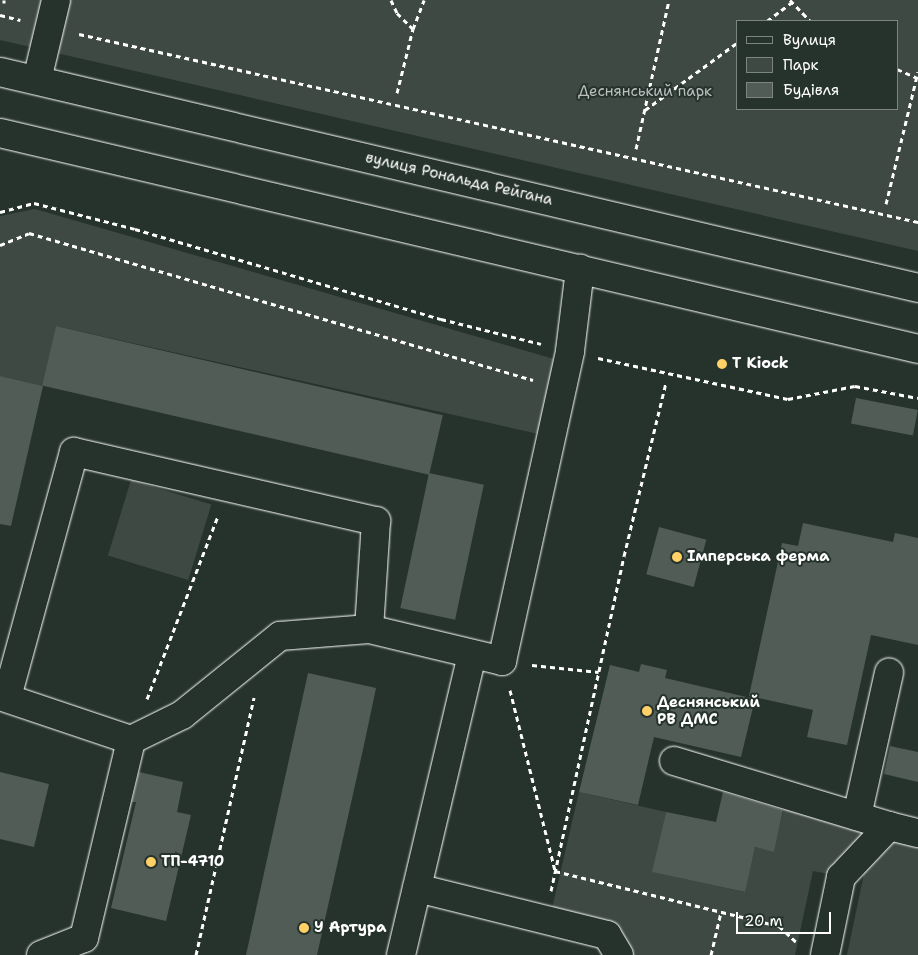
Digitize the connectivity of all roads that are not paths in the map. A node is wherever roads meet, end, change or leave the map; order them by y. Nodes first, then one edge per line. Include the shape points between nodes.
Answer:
1 (56, 0) edge
2 (0, 72) edge
3 (37, 80) junction
4 (0, 133) edge
5 (580, 269) junction
6 (918, 288) edge
7 (918, 349) edge
8 (369, 629) junction
9 (472, 654) junction
10 (888, 673) dead end
11 (3, 697) edge
12 (130, 740) junction
13 (674, 761) dead end
14 (857, 816) junction
15 (889, 826) junction
16 (918, 833) edge
17 (417, 888) junction
18 (41, 955) edge
19 (401, 955) edge
20 (619, 955) edge
21 (825, 955) edge

1 - 3 main road
2 - 3 main road, вулиця Рональда Рейгана
3 - 6 main road, вулиця Рональда Рейгана
4 - 5 main road
5 - 7 main road
5 - 9 main road via 570,351 502,662
8 - 9 main road
8 - 11 main road via 376,521 74,452
8 - 12 main road via 280,636 182,715
9 - 17 main road
10 - 14 main road
11 - 12 main road
12 - 18 main road via 84,938
13 - 14 main road
14 - 15 main road
15 - 16 main road
15 - 21 main road via 841,877
17 - 19 main road
17 - 20 main road via 606,935

